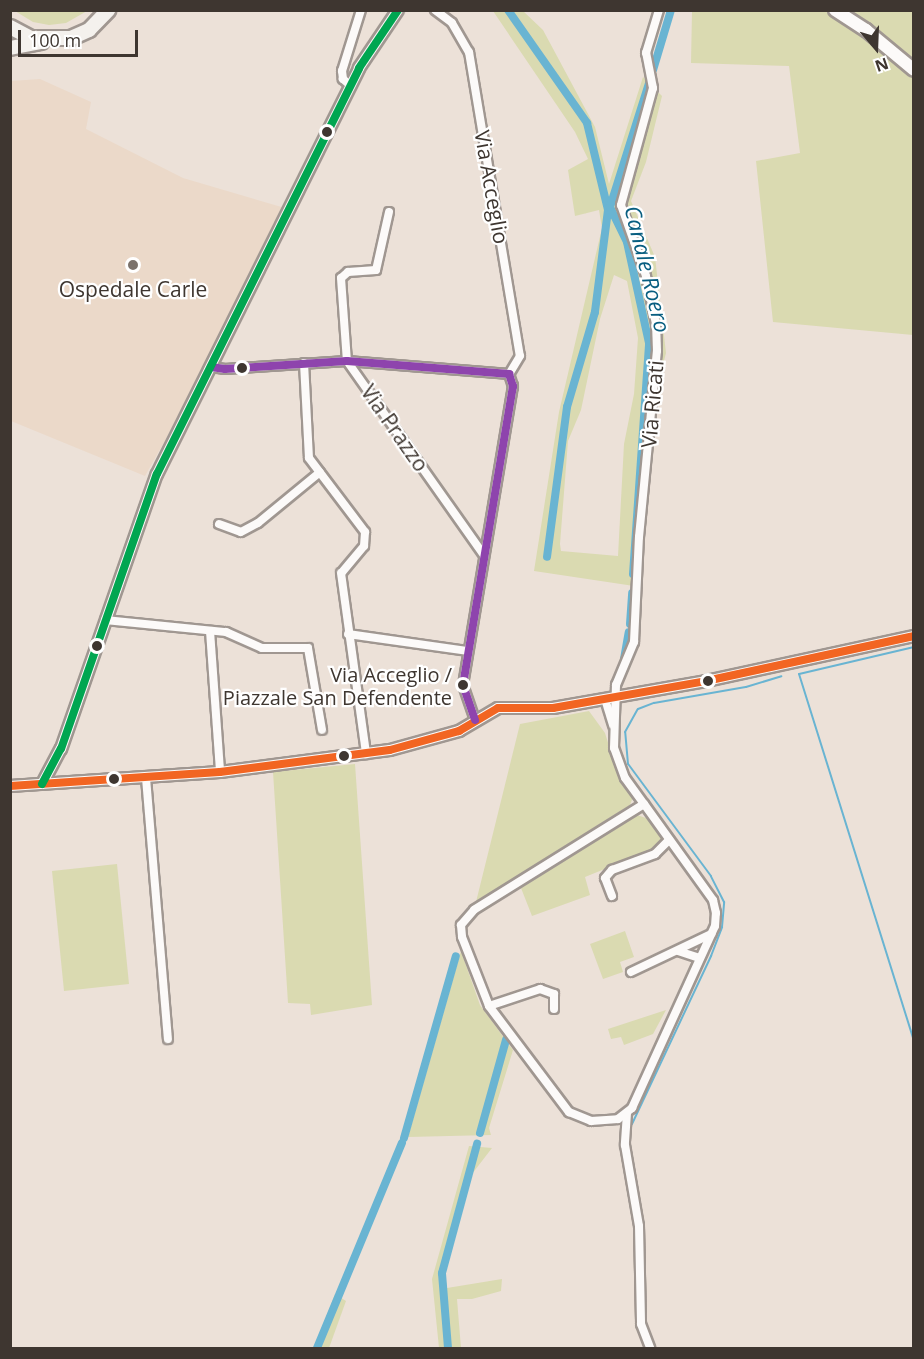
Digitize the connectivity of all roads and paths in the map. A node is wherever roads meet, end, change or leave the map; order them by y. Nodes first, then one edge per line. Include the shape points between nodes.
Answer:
1 (108, 10) edge
2 (361, 10) edge
3 (398, 10) edge
4 (435, 10) edge
5 (658, 10) edge
6 (835, 10) edge
7 (10, 27) edge
8 (51, 41) junction
9 (10, 48) edge
10 (914, 70) edge
11 (351, 86) junction
12 (389, 212) dead end
13 (347, 361) junction
14 (304, 363) junction
15 (211, 367) junction
16 (509, 374) junction
17 (320, 472) junction
18 (219, 524) dead end
19 (483, 554) junction
20 (105, 620) junction
21 (210, 631) junction
22 (348, 634) junction
23 (914, 636) edge
24 (467, 651) junction
25 (616, 697) junction
26 (605, 699) junction
27 (475, 720) junction
28 (613, 725) junction
29 (322, 730) dead end
30 (61, 749) junction
31 (366, 754) junction
32 (220, 772) junction
33 (146, 778) junction
34 (56, 783) junction
35 (42, 784) junction
36 (10, 786) edge
37 (644, 804) junction
38 (669, 840) junction
39 (612, 896) dead end
40 (711, 934) junction
41 (678, 951) junction
42 (700, 958) junction
43 (632, 972) dead end
44 (489, 1006) junction
45 (554, 1009) dead end
46 (168, 1039) dead end
47 (627, 1113) junction
48 (650, 1348) edge

1 - 8 main road via 89,30
2 - 11 street via 342,71 343,79
3 - 11 street
4 - 16 street, Via Acceglio via 452,23 469,52 520,356
5 - 25 street, Via Ricati via 646,53 653,88 621,205 646,276 657,351 639,537 634,642 620,673
6 - 10 main road
7 - 8 main road via 32,38
8 - 9 main road
11 - 15 street
12 - 13 street via 376,270 348,272 341,278
13 - 14 street
13 - 16 street
13 - 19 street, Via Prazzo
14 - 15 street
14 - 17 street via 309,458
15 - 20 street via 157,474
16 - 19 street via 513,386
17 - 18 street via 258,524 241,532
17 - 22 street via 365,532 364,546 341,573
19 - 24 street
20 - 21 street
20 - 30 street
21 - 29 street via 226,632 262,648 308,648
21 - 32 street
22 - 24 street
22 - 31 street
23 - 25 street via 791,666
24 - 27 street via 463,685
25 - 26 street
25 - 28 street, Via Ricati
26 - 27 street via 553,708 498,708
26 - 28 street
27 - 31 street via 448,735
28 - 37 street via 617,760
30 - 34 street
30 - 35 street
31 - 32 street
32 - 33 street
33 - 34 street
33 - 46 street
34 - 35 street
35 - 36 street
37 - 38 street
37 - 44 street via 466,917 462,937
38 - 39 street via 655,854 612,870 605,878
38 - 40 street via 713,900 717,913
40 - 41 street
40 - 42 street
41 - 42 street
41 - 43 street
42 - 47 street
44 - 45 street via 540,989 554,994
44 - 47 street via 569,1112 599,1122
47 - 48 street via 626,1145 639,1226 640,1316

